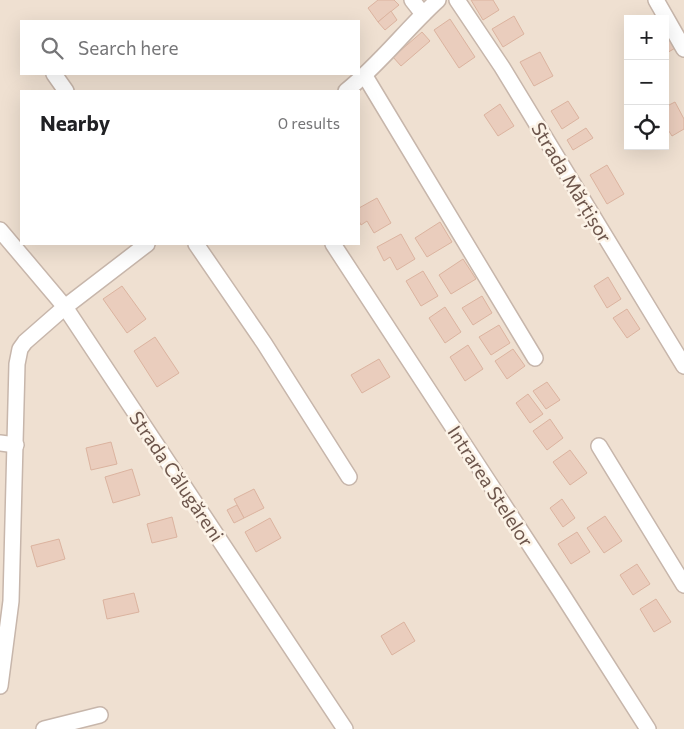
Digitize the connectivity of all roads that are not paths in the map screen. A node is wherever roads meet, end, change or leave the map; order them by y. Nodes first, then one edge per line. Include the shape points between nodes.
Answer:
1 (412, 0) edge
2 (438, 0) edge
3 (456, 0) edge
4 (656, 0) edge
5 (423, 14) junction
6 (684, 49) edge
7 (55, 75) edge
8 (365, 76) junction
9 (65, 90) edge
10 (347, 90) edge
11 (0, 230) edge
12 (146, 245) edge
13 (197, 245) edge
14 (334, 245) edge
15 (65, 307) junction
16 (535, 358) dead end
17 (684, 366) edge
18 (0, 443) edge
19 (16, 445) junction
20 (599, 446) dead end
21 (350, 477) dead end
22 (684, 585) edge
23 (2, 641) edge
24 (1, 667) edge
25 (0, 686) edge
26 (100, 715) dead end
27 (44, 729) edge
28 (345, 729) edge
29 (648, 729) edge

1 - 5 street
2 - 5 street
3 - 17 street, Strada Mărțișor via 502,67
4 - 6 street
5 - 8 street
7 - 9 street
8 - 10 street
8 - 16 street
11 - 15 street, Strada Călugăreni
12 - 15 street
13 - 21 street
14 - 29 street, Intrarea Stelelor
15 - 19 street via 20,349
15 - 28 street, Strada Călugăreni
18 - 19 street
19 - 23 street via 11,602
20 - 22 street
23 - 24 street
24 - 25 street
26 - 27 street

